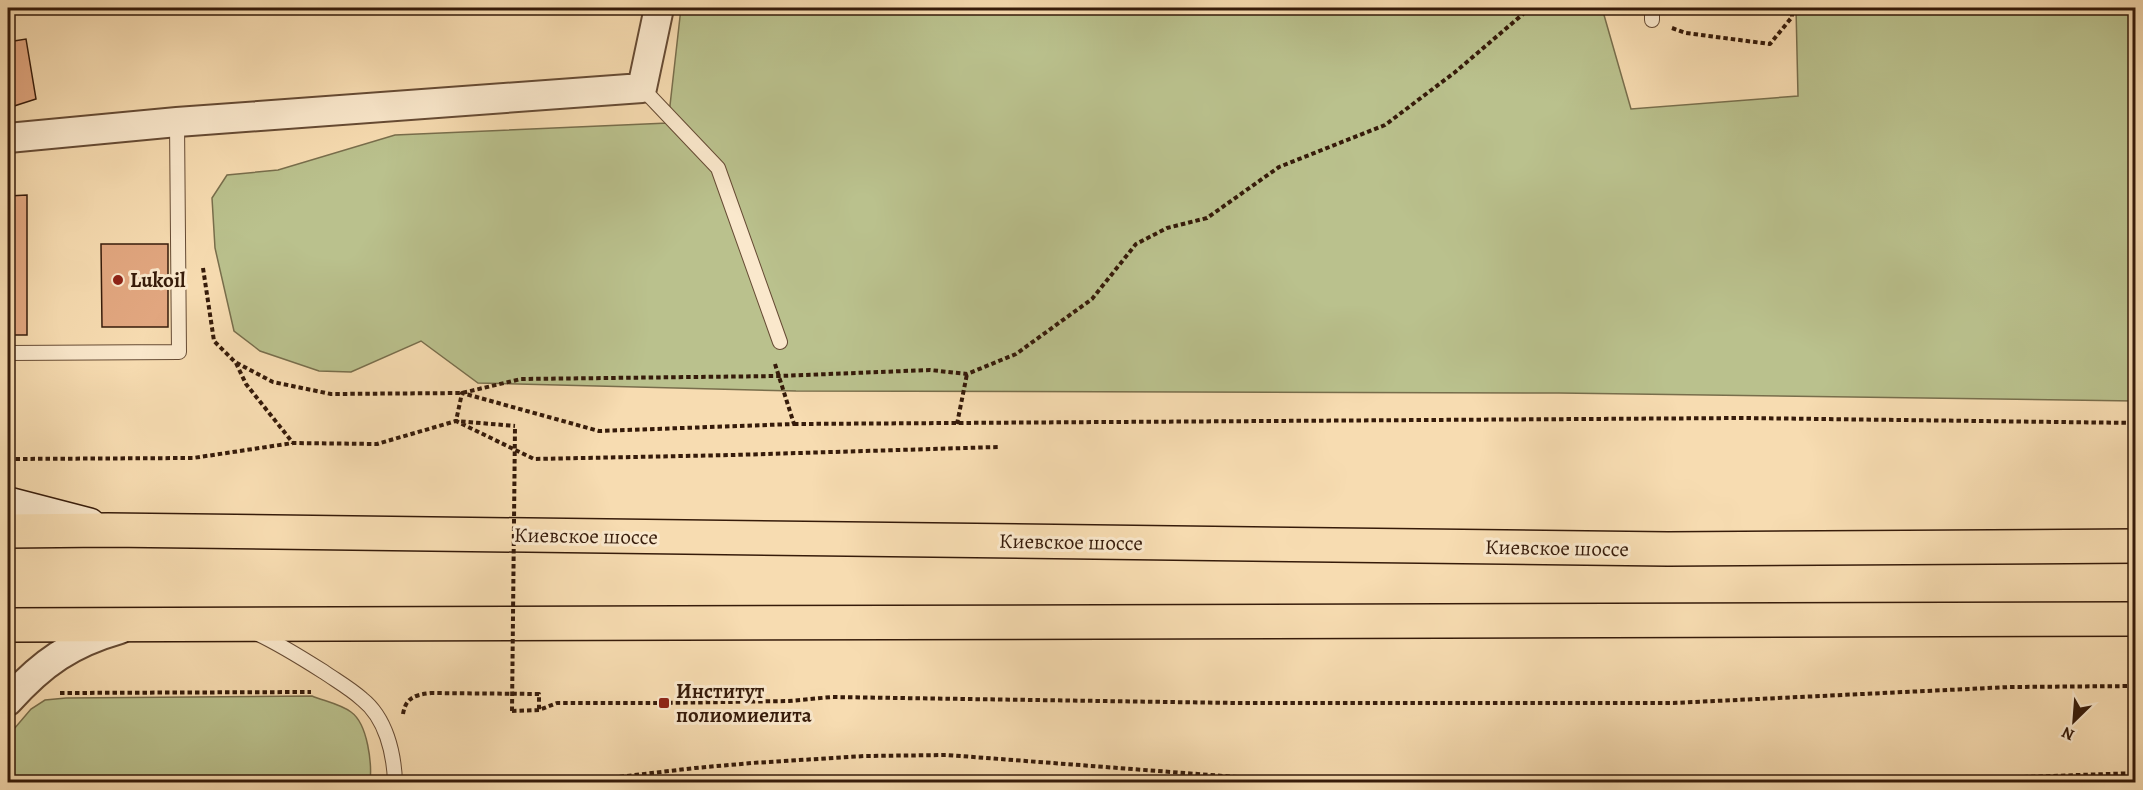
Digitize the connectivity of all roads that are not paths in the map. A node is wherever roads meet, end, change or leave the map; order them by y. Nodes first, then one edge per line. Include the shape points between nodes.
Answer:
1 (659, 8) edge
2 (642, 88) junction
3 (177, 122) junction
4 (8, 138) edge
5 (780, 342) dead end
6 (8, 353) edge
7 (8, 504) edge
8 (108, 530) junction
9 (8, 531) edge
10 (2136, 546) edge
11 (2136, 619) edge
12 (8, 625) edge
13 (228, 625) junction
14 (135, 626) junction
15 (8, 701) edge
16 (395, 783) edge

1 - 2 street
2 - 3 street
2 - 5 lane via 718,168
3 - 4 street
3 - 6 lane via 179,352
7 - 8 street
8 - 9 highway, Киевское шоссе
8 - 10 highway, Киевское шоссе via 1668,549
11 - 13 highway
12 - 14 highway
13 - 14 highway
13 - 16 lane via 253,632 299,656 363,699 379,720 392,751
14 - 15 street via 72,647 46,665

